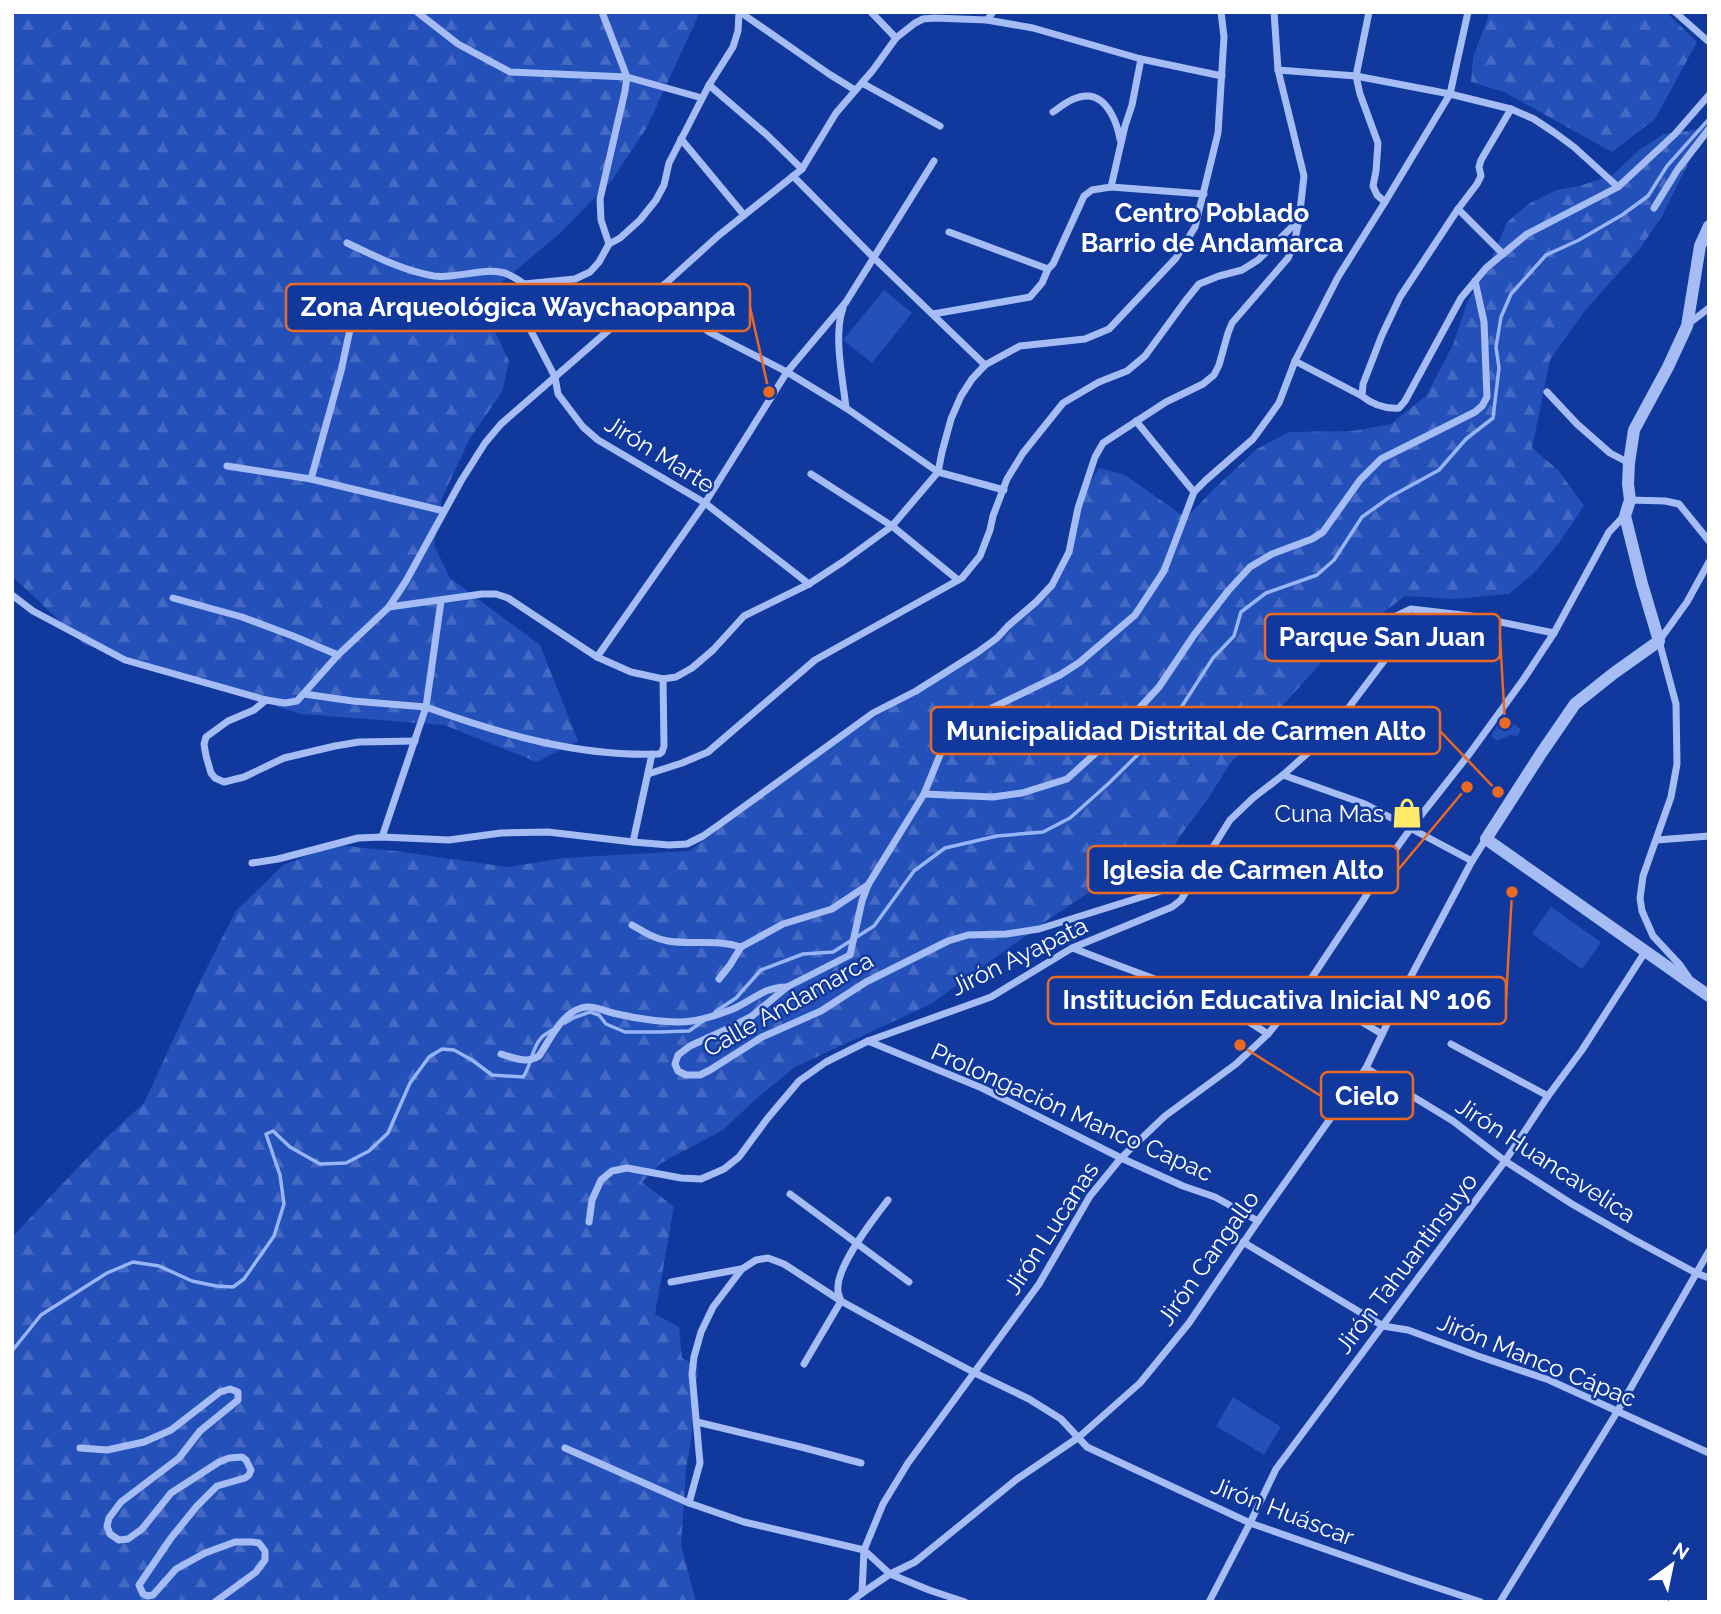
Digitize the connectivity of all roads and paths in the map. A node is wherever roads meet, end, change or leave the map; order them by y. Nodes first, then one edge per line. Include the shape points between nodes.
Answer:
1 (417, 12) edge
2 (602, 12) edge
3 (740, 12) edge
4 (871, 12) edge
5 (993, 12) edge
6 (1221, 12) edge
7 (1274, 12) edge
8 (1369, 12) edge
9 (1468, 12) edge
10 (1675, 12) edge
11 (986, 20) junction
12 (896, 38) junction
13 (1709, 42) edge
14 (1141, 59) junction
15 (1278, 70) junction
16 (1222, 76) junction
17 (1356, 76) junction
18 (627, 77) junction
19 (862, 83) junction
20 (709, 85) junction
21 (855, 90) junction
22 (1450, 94) junction
23 (1709, 95) edge
24 (702, 98) junction
25 (1511, 109) junction
26 (1053, 112) dead end
27 (940, 126) dead end
28 (1709, 129) edge
29 (681, 139) junction
30 (1120, 143) junction
31 (934, 162) dead end
32 (802, 169) junction
33 (793, 176) junction
34 (1111, 187) junction
35 (1618, 187) junction
36 (1204, 194) junction
37 (1385, 202) junction
38 (1654, 208) dead end
39 (1458, 209) junction
40 (744, 215) junction
41 (1299, 220) junction
42 (1709, 226) edge
43 (949, 232) dead end
44 (347, 243) dead end
45 (609, 244) junction
46 (1503, 254) junction
47 (873, 257) junction
48 (1048, 269) junction
49 (1475, 281) junction
50 (524, 284) junction
51 (665, 284) junction
52 (357, 297) dead end
53 (846, 302) junction
54 (1709, 308) edge
55 (933, 314) junction
56 (1687, 326) junction
57 (1295, 361) junction
58 (985, 365) junction
59 (787, 372) junction
60 (555, 377) junction
61 (1547, 391) dead end
62 (1362, 396) junction
63 (846, 408) junction
64 (1136, 421) junction
65 (1629, 463) junction
66 (227, 466) dead end
67 (938, 471) junction
68 (811, 474) dead end
69 (311, 479) junction
70 (1003, 490) junction
71 (1195, 492) junction
72 (1630, 500) junction
73 (705, 503) junction
74 (444, 510) junction
75 (1625, 516) junction
76 (892, 526) junction
77 (1709, 541) edge
78 (1709, 562) edge
79 (958, 580) junction
80 (809, 584) junction
81 (12, 595) edge
82 (173, 598) dead end
83 (441, 601) junction
84 (389, 607) junction
85 (1555, 633) junction
86 (1659, 641) junction
87 (338, 655) junction
88 (597, 657) junction
89 (663, 680) junction
90 (304, 694) junction
91 (266, 701) junction
92 (426, 706) junction
93 (415, 741) junction
94 (652, 754) junction
95 (648, 774) junction
96 (1283, 775) junction
97 (924, 794) junction
98 (1411, 828) junction
99 (1709, 836) edge
100 (382, 837) junction
101 (1486, 839) junction
102 (1657, 840) junction
103 (633, 842) junction
104 (1472, 861) junction
105 (252, 863) dead end
106 (1191, 883) junction
107 (869, 885) junction
108 (632, 925) dead end
109 (741, 947) junction
110 (1072, 948) junction
111 (1644, 952) junction
112 (719, 979) dead end
113 (1694, 986) junction
114 (788, 987) junction
115 (1305, 988) junction
116 (1709, 996) edge
117 (1268, 1034) junction
118 (1382, 1034) junction
119 (868, 1041) junction
120 (1451, 1044) dead end
121 (501, 1054) dead end
122 (1366, 1068) junction
123 (1548, 1096) junction
124 (1121, 1158) junction
125 (1505, 1161) junction
126 (790, 1194) dead end
127 (888, 1200) dead end
128 (1258, 1220) junction
129 (589, 1222) dead end
130 (856, 1242) junction
131 (1243, 1242) junction
132 (1709, 1251) edge
133 (742, 1269) junction
134 (1696, 1273) junction
135 (1709, 1278) edge
136 (671, 1282) dead end
137 (909, 1282) dead end
138 (841, 1301) junction
139 (1383, 1326) junction
140 (804, 1364) dead end
141 (975, 1373) junction
142 (1617, 1412) junction
143 (697, 1422) junction
144 (1079, 1437) junction
145 (80, 1448) dead end
146 (565, 1448) dead end
147 (1709, 1453) edge
148 (860, 1463) dead end
149 (689, 1503) junction
150 (1250, 1523) junction
151 (864, 1550) junction
152 (890, 1574) junction
153 (862, 1593) junction
154 (215, 1602) edge
155 (851, 1602) edge
156 (965, 1602) edge
157 (1209, 1602) edge
158 (1481, 1602) edge
159 (1500, 1602) edge

1 - 18 street via 458,44 510,72
2 - 18 street
3 - 20 street via 733,47
3 - 21 street
4 - 12 street
5 - 11 street
6 - 16 street
7 - 15 street
8 - 17 street
9 - 22 street, Calle Andamarca
10 - 13 street
11 - 12 street via 923,19
11 - 14 street via 1033,28
12 - 19 street
14 - 16 street
14 - 30 street
15 - 17 street
15 - 41 street via 1304,176
16 - 36 street via 1217,133
17 - 22 street
17 - 37 street via 1378,144 1373,186
18 - 24 street
18 - 45 street via 600,199
19 - 21 street
19 - 27 street
20 - 24 street
20 - 32 street
21 - 32 street
22 - 25 street
22 - 37 street, Calle Andamarca
23 - 35 street
24 - 29 street
25 - 35 street via 1555,132
25 - 39 street via 1481,160 1477,184
26 - 30 street via 1078,98 1098,100 1115,119
28 - 38 street
29 - 40 street
29 - 45 street via 656,200 640,220
30 - 34 street
31 - 47 street
32 - 33 street
33 - 40 street
33 - 47 street
34 - 36 street
34 - 48 street via 1084,196
35 - 46 street via 1527,234
36 - 58 street via 1195,227 1176,258 1109,329 1085,339 1020,346
37 - 57 street, Calle Andamarca via 1338,277
39 - 46 street
39 - 62 street via 1401,297 1382,335
40 - 51 street
41 - 64 street via 1288,258 1232,323 1214,375
41 - 70 street via 1258,260 1199,284 1145,356 1127,371 1063,403 1023,453
42 - 56 street via 1700,246
43 - 48 street
44 - 50 street via 404,270 437,276 504,273
45 - 50 street via 590,272 575,279
46 - 49 street
47 - 53 street
47 - 55 street
48 - 55 street via 1030,297
49 - 62 street via 1399,408 1380,407
49 - 97 street via 1484,322 1487,397 1482,406 1381,459 1323,532 1250,567 1227,591 1158,687 1067,779 993,797
50 - 60 street, Jirón Marte via 517,304
51 - 59 street via 709,332
51 - 60 street
52 - 69 street
53 - 59 street
53 - 63 street via 838,332
54 - 56 street
55 - 58 street
56 - 65 street via 1634,430
57 - 62 street
57 - 71 street, Calle Andamarca via 1279,403 1253,439
58 - 67 street via 972,379 951,419
59 - 63 street
59 - 73 street
60 - 73 street, Jirón Marte via 558,394 598,440
60 - 74 street via 485,443
61 - 65 street via 1609,453
63 - 67 street
64 - 71 street
64 - 103 street via 1099,449 1078,508 1069,552 1052,585 997,638 956,667 873,713 703,836 687,844
65 - 72 street
66 - 69 street
67 - 70 street
67 - 76 street
68 - 76 street
69 - 74 street
70 - 79 street via 980,556
71 - 97 street, Calle Andamarca via 1164,571 1135,615 1080,662 955,733 942,750
72 - 75 street
72 - 77 street via 1679,505
73 - 80 street, Jirón Marte
73 - 88 street
74 - 84 street
75 - 85 street, Jirón Lucanas via 1609,532
75 - 86 street
76 - 79 street
76 - 80 street
78 - 86 street
79 - 95 street via 815,660 708,752
80 - 89 street via 744,616 692,668
81 - 91 street via 125,660
82 - 87 street via 242,617
83 - 84 street
83 - 88 street via 482,594 508,598
83 - 92 street
84 - 87 street
85 - 96 street, Jirón Ayapata via 1471,616 1411,609 1402,612 1390,626 1394,640 1390,653 1328,735
85 - 98 street, Jirón Lucanas
86 - 101 street via 1576,704
86 - 102 street via 1676,704 1677,764
87 - 90 street
88 - 89 street
89 - 94 street via 664,746 662,752
90 - 91 street via 285,704
90 - 92 street
91 - 93 street via 206,737 206,756 215,778 224,782 244,777 284,758 335,746
92 - 93 street
92 - 94 street via 472,724 582,750
93 - 100 street
94 - 95 street
95 - 103 street
96 - 98 street via 1365,804
96 - 106 street, Jirón Ayapata via 1230,820
97 - 107 street, Calle Andamarca
98 - 104 street
98 - 115 street, Jirón Lucanas
99 - 102 street
100 - 103 street via 449,840 548,832
100 - 105 street via 358,838
101 - 104 street, Jirón Cangallo
101 - 111 street
102 - 113 street via 1643,876 1642,911 1653,936
104 - 118 street, Jirón Cangallo
106 - 110 street, Jirón Ayapata via 1172,907
106 - 114 street, Calle Andamarca via 1039,929 948,941 866,982 821,1011 762,1037 700,1075 678,1071 678,1055 752,1016
107 - 109 street via 832,909 783,924
107 - 114 street, Calle Andamarca via 850,955
108 - 109 street via 668,941
109 - 112 street
110 - 117 street via 1203,998
110 - 119 street, Jirón Ayapata via 991,997
111 - 113 street
111 - 123 street, Jirón Tahuantinsuyo
113 - 116 street
114 - 121 street via 765,990 733,1009 691,1022 647,1020 581,1008 565,1018 533,1060
115 - 117 street, Jirón Lucanas
115 - 118 street
117 - 124 street, Jirón Lucanas via 1236,1064 1165,1116
118 - 122 street, Jirón Cangallo
119 - 124 street, Prolongación Manco Capac via 982,1088
119 - 129 street, Jirón Ayapata via 799,1081 724,1170 701,1179 627,1168 612,1171 601,1180
120 - 123 street
122 - 125 street, Jirón Huancavelica via 1453,1121
122 - 128 street, Jirón Cangallo
123 - 125 street, Jirón Tahuantinsuyo
124 - 128 street, Prolongación Manco Capac
124 - 141 street, Jirón Lucanas via 1090,1196 1040,1284
125 - 134 street, Jirón Huancavelica via 1572,1205
125 - 139 street, Jirón Tahuantinsuyo
126 - 130 street
127 - 130 street
128 - 131 street, Jirón Cangallo
130 - 137 street
130 - 138 street via 838,1281
131 - 139 street, Jirón Manco Cápac
131 - 144 street, Jirón Cangallo via 1189,1323 1140,1383
132 - 134 street
133 - 136 street
133 - 138 street, Jirón Huáscar via 768,1258
133 - 143 street via 713,1307 701,1332 692,1374
134 - 135 street, Jirón Huancavelica
134 - 142 street
138 - 140 street
138 - 141 street, Jirón Huáscar
139 - 142 street, Jirón Manco Cápac via 1408,1330 1549,1380
139 - 150 street, Jirón Tahuantinsuyo via 1276,1469
141 - 144 street, Jirón Huáscar via 1061,1419
141 - 151 street, Jirón Lucanas via 908,1463 883,1504
142 - 147 street, Jirón Manco Cápac
142 - 159 street
143 - 148 street
143 - 149 street via 700,1463
144 - 150 street, Jirón Huáscar via 1087,1447
144 - 152 street, Jirón Cangallo via 1017,1479 915,1562
145 - 154 street via 107,1450 144,1442 171,1430 220,1392 238,1392 239,1400 200,1431 179,1458 121,1502 107,1526 119,1540 128,1539 171,1493 219,1462 242,1457 251,1470 249,1475 218,1486 197,1506 139,1585 143,1594 153,1595 176,1569 205,1553 235,1542 259,1544 265,1550 265,1560 256,1572
146 - 149 street
149 - 151 street via 744,1522
150 - 157 street, Jirón Tahuantinsuyo
150 - 158 street, Jirón Huáscar
151 - 152 street
151 - 153 street, Jirón Lucanas
152 - 153 street, Jirón Cangallo
152 - 156 street
153 - 155 street, Jirón Cangallo

